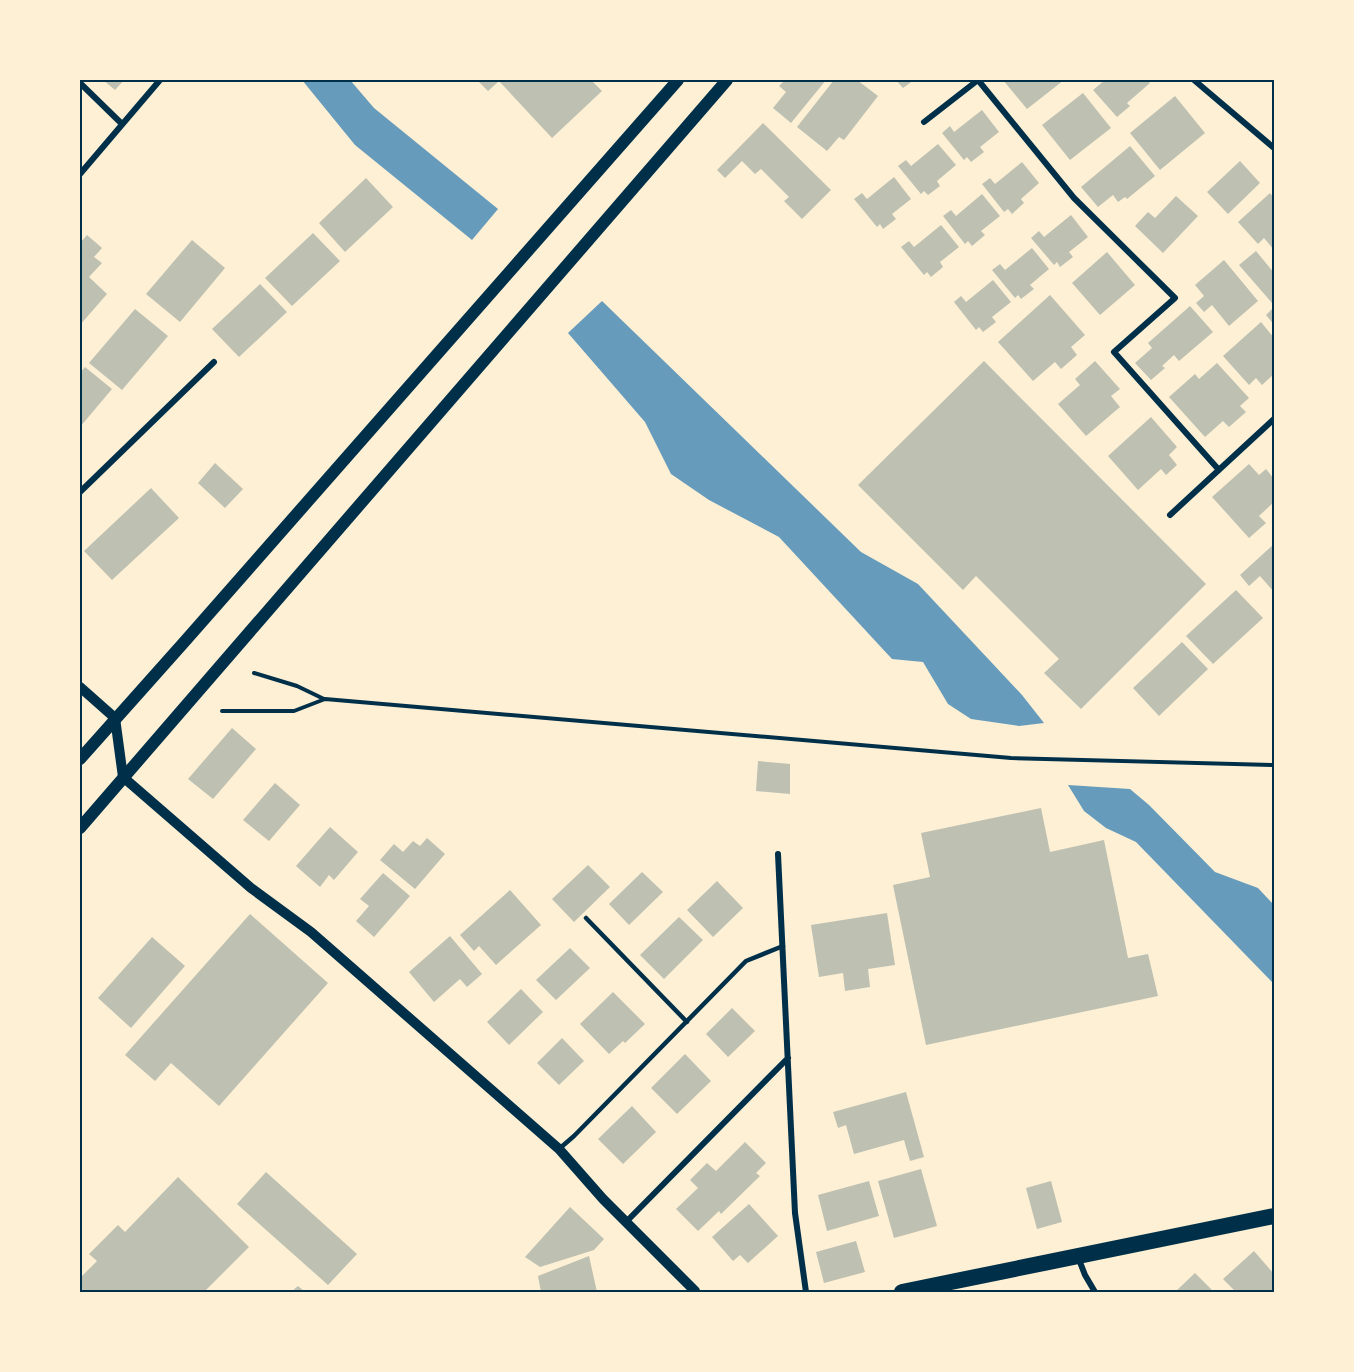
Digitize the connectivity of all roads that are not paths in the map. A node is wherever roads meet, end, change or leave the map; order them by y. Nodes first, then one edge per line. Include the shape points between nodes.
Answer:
1 (160, 80) edge
2 (678, 80) edge
3 (728, 80) edge
4 (978, 80) edge
5 (1194, 80) edge
6 (80, 83) edge
7 (924, 122) dead end
8 (122, 124) junction
9 (1275, 148) edge
10 (80, 174) edge
11 (214, 362) dead end
12 (1275, 419) edge
13 (1219, 470) junction
14 (80, 492) edge
15 (1170, 515) dead end
16 (80, 687) edge
17 (115, 718) junction
18 (80, 759) edge
19 (123, 777) junction
20 (80, 828) edge
21 (778, 854) dead end
22 (586, 918) dead end
23 (783, 946) junction
24 (687, 1022) junction
25 (788, 1058) junction
26 (559, 1149) junction
27 (1275, 1216) edge
28 (626, 1222) junction
29 (1078, 1256) junction
30 (695, 1293) edge
31 (806, 1293) edge
32 (902, 1293) edge
33 (1095, 1293) edge

1 - 8 street
2 - 17 main road
3 - 19 main road
4 - 7 street
4 - 13 street via 1074,198 1174,298 1113,352
5 - 9 street
6 - 8 street
8 - 10 street
11 - 14 street
12 - 13 street
13 - 15 street
16 - 17 street
17 - 18 main road
17 - 19 street
19 - 20 main road
19 - 26 street via 251,888 311,932
21 - 23 street
22 - 24 lane
23 - 24 lane via 746,961
23 - 25 street
24 - 26 lane
25 - 28 street
25 - 31 street via 795,1213
26 - 28 street
27 - 29 highway
28 - 30 street
29 - 32 highway
29 - 33 street

